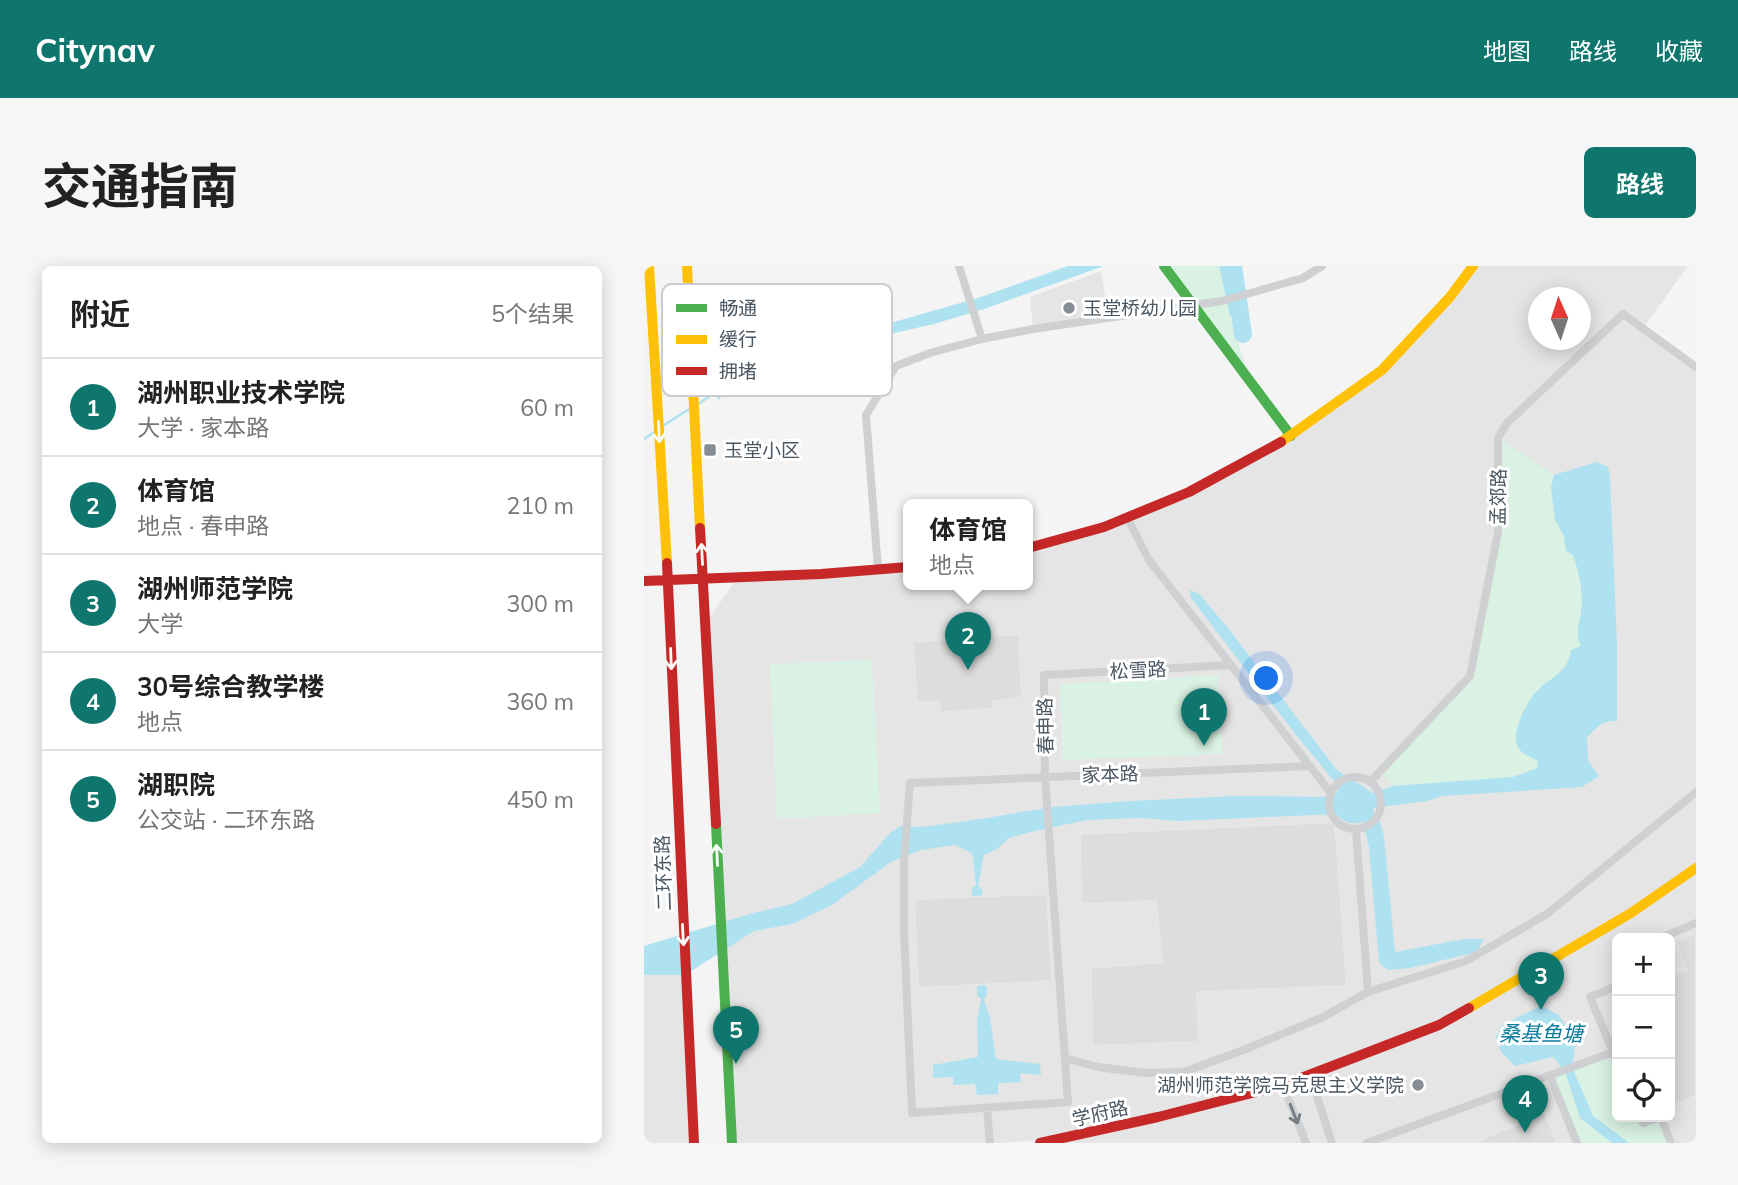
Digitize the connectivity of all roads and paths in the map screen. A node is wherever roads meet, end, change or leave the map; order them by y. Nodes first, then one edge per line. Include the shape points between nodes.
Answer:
1 (649, 266) edge
2 (687, 266) edge
3 (959, 266) edge
4 (1164, 266) edge
5 (1322, 266) edge
6 (1473, 266) edge
7 (688, 284) edge
8 (1194, 307) junction
9 (982, 339) junction
10 (1696, 367) edge
11 (892, 373) edge
12 (694, 396) edge
13 (878, 396) edge
14 (1291, 436) junction
15 (1127, 517) junction
16 (1033, 546) edge
17 (903, 567) edge
18 (878, 569) junction
19 (703, 577) junction
20 (668, 579) junction
21 (644, 581) edge
22 (1231, 665) junction
23 (1044, 675) joint
24 (1310, 766) junction
25 (1045, 777) junction
26 (1370, 782) junction
27 (1332, 791) junction
28 (1696, 792) edge
29 (1359, 829) junction
30 (1696, 868) edge
31 (1696, 923) edge
32 (1673, 933) edge
33 (1612, 988) edge
34 (1368, 992) junction
35 (1612, 1050) edge
36 (1612, 1052) edge
37 (1065, 1058) junction
38 (1310, 1075) junction
39 (1550, 1076) junction
40 (1283, 1085) junction
41 (987, 1108) junction
42 (1663, 1122) edge
43 (694, 1143) edge
44 (732, 1143) edge
45 (990, 1143) edge
46 (1040, 1143) edge
47 (1306, 1143) edge
48 (1332, 1143) edge
49 (1367, 1143) edge
50 (1577, 1143) edge
51 (1671, 1143) edge

1 -> 20 main road, 二环东路
7 -> 2 main road
3 - 9 street
4 - 8 main road
5 - 8 street via 1303,278
6 - 14 main road via 1382,370
8 - 9 street
8 - 14 main road
9 - 11 street via 930,353 896,366
10 - 26 street, 孟郊路 via 1623,314 1507,423 1499,438 1498,532 1470,676
19 -> 12 main road
13 - 18 street via 866,415
14 - 15 main road via 1189,492
15 - 16 main road
15 - 22 street via 1149,560
17 - 18 main road
18 - 19 main road
19 - 20 main road
44 -> 19 main road
20 - 21 main road
20 -> 43 main road, 二环东路
22 - 23 street, 松雪路
22 - 24 street
23 - 25 street, 春申路
24 - 25 street, 家本路
24 - 27 street
25 - 37 street, 春申路
25 - 41 street, 家本路 via 910,783 904,933 912,1113
26 - 27 street via 1349,777
26 - 29 street via 1381,800 1379,813
27 - 29 street via 1332,817 1339,825
28 - 34 street via 1547,915 1466,961
29 - 34 street
30 - 38 main road, 学府路 via 1620,919 1439,1025
31 - 32 street
33 - 35 street via 1590,997
34 - 37 street via 1323,1017 1184,1072 1145,1073
36 - 39 street
37 - 41 street, 春申路 via 1068,1102
38 - 40 main road, 学府路
38 - 48 street
39 - 49 street
39 - 50 street
40 - 46 main road, 学府路
40 -> 47 street
41 - 45 street
42 - 51 street

